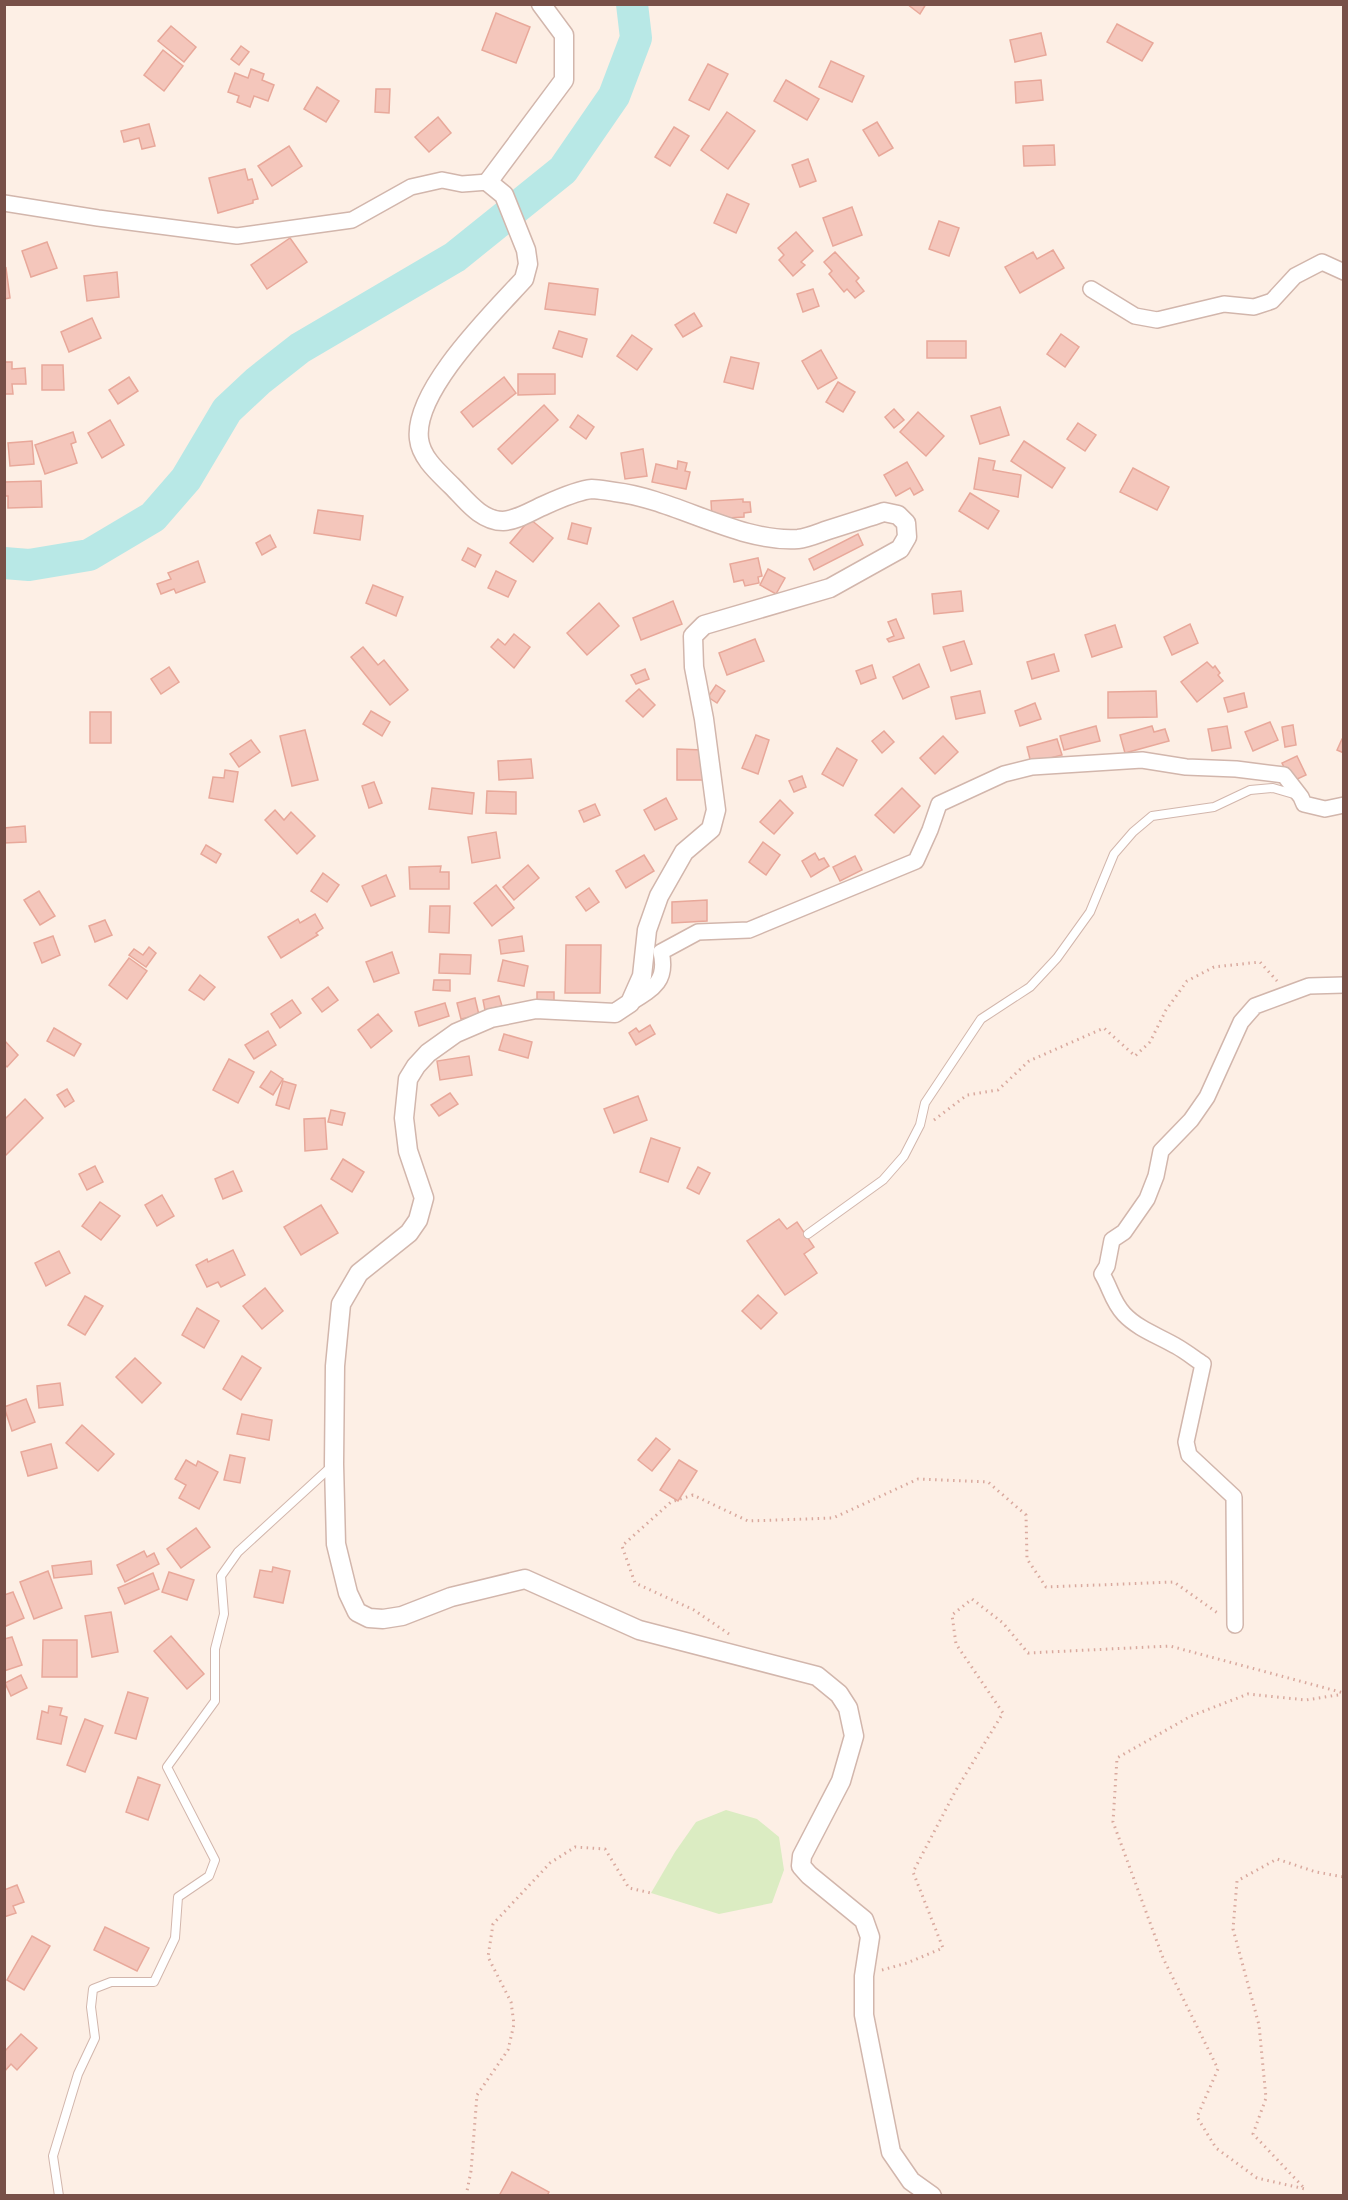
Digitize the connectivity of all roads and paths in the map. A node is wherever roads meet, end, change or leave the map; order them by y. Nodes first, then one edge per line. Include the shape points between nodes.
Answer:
1 (541, 4) edge
2 (488, 182) junction
3 (4, 203) edge
4 (1344, 272) edge
5 (1091, 289) dead end
6 (1301, 797) junction
7 (1344, 805) edge
8 (1344, 985) edge
9 (1289, 993) junction
10 (630, 1003) junction
11 (920, 1125) junction
12 (808, 1234) dead end
13 (334, 1464) junction
14 (1235, 1625) joint
15 (732, 1636) dead end
16 (1344, 1693) edge
17 (1344, 1877) edge
18 (651, 1893) dead end
19 (864, 1976) junction
20 (59, 2196) edge
21 (466, 2196) edge
22 (932, 2196) edge

1 - 2 street via 564,35 564,80
2 - 3 street via 462,184 442,180 411,187 352,220 237,236
2 - 10 street via 504,195 526,250 524,279 447,369 425,403 419,439 432,465 474,509 501,521 519,518 548,503 591,489 655,500 776,540 801,539 884,512 898,515 906,523 908,537 900,549 830,588 704,625 693,636 694,667 716,810 711,829 684,852 659,896 647,930 642,976
4 - 5 street via 1322,262 1295,276 1272,302 1254,307 1224,304 1157,320 1135,316
6 - 7 street via 1304,804 1324,809
6 - 10 street via 1284,775 1142,760 1032,767 1004,774 939,804 916,861 749,930 698,932 661,952 664,965 656,987
6 - 11 lane via 1273,788 1250,790 1214,807 1152,816 1133,832 1114,854 1090,912 1057,958 1030,987 981,1018 925,1103
8 - 9 street via 1309,986
9 - 11 path via 1260,962 1214,967 1187,981 1150,1042 1135,1056 1104,1028 1029,1061 999,1090 967,1095 922,1129
9 - 14 street via 1255,1006 1241,1022 1207,1097 1161,1151 1147,1199 1124,1232 1112,1240 1102,1274 1125,1316 1203,1365 1186,1442 1189,1455 1234,1497
10 - 13 street via 615,1013 536,1010 491,1018 456,1033 416,1066 408,1079 404,1118 408,1151 424,1198 418,1220 409,1233 359,1273 341,1304
11 - 12 lane via 904,1156 883,1180
13 - 19 street via 336,1544 348,1593 357,1612 369,1618 402,1616 451,1598 525,1579 639,1630 817,1676 838,1694 848,1708 855,1736 841,1781 802,1856 801,1866 864,1920 870,1937
13 - 20 lane via 238,1552 221,1576 224,1614 215,1650 215,1701 167,1767 215,1860 209,1876 178,1897 175,1938 154,1982 111,1982 93,1989 95,2038 78,2074 53,2156
14 - 15 path via 1174,1582 1046,1587 1027,1559 1026,1515 988,1482 918,1479 833,1518 748,1521 693,1495 670,1502 622,1546 635,1583 694,1610
16 - 17 path via 1306,1700 1248,1694 1191,1716 1117,1758 1113,1822 1163,1958 1218,2069 1197,2116 1216,2148 1257,2178 1305,2189 1253,2134 1266,2098 1259,2025 1233,1929 1237,1881 1277,1859
16 - 19 path via 1170,1646 1028,1653 1003,1623 972,1599 952,1615 956,1644 1003,1713 913,1872 943,1948
18 - 21 path via 630,1888 605,1849 575,1847 550,1863 493,1924 489,1957 511,2002 514,2024 508,2050 477,2096
19 - 22 street via 864,2015 891,2152 911,2181

